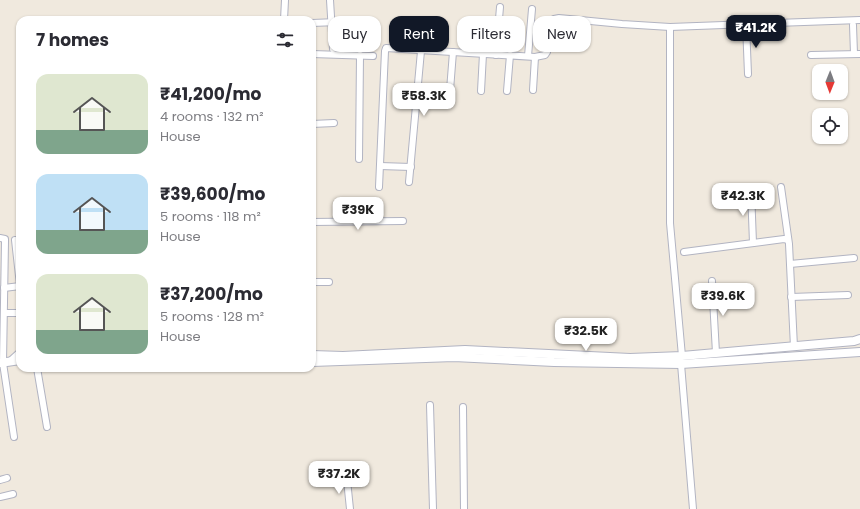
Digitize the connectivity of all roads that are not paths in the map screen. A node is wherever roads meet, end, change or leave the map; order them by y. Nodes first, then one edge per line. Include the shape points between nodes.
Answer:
1 (285, 0) edge
2 (330, 0) edge
3 (500, 6) dead end
4 (532, 8) dead end
5 (284, 16) edge
6 (331, 16) edge
7 (860, 20) edge
8 (316, 23) edge
9 (328, 23) edge
10 (746, 24) junction
11 (853, 25) dead end
12 (670, 27) junction
13 (389, 47) edge
14 (421, 52) edge
15 (449, 52) edge
16 (452, 52) junction
17 (316, 54) edge
18 (483, 54) junction
19 (857, 54) edge
20 (360, 55) junction
21 (496, 55) junction
22 (812, 55) dead end
23 (373, 56) dead end
24 (510, 56) junction
25 (528, 56) junction
26 (535, 57) junction
27 (748, 74) dead end
28 (450, 90) dead end
29 (533, 90) dead end
30 (481, 91) dead end
31 (507, 91) dead end
32 (334, 123) dead end
33 (316, 124) edge
34 (359, 159) dead end
35 (380, 166) junction
36 (411, 167) junction
37 (409, 182) dead end
38 (380, 187) dead end
39 (781, 187) dead end
40 (751, 190) dead end
41 (403, 221) dead end
42 (316, 222) edge
43 (0, 238) edge
44 (15, 240) dead end
45 (788, 240) junction
46 (753, 243) junction
47 (16, 249) edge
48 (684, 252) dead end
49 (854, 258) dead end
50 (790, 264) junction
51 (2, 266) edge
52 (712, 281) dead end
53 (316, 282) edge
54 (329, 282) dead end
55 (16, 286) edge
56 (4, 288) junction
57 (848, 295) dead end
58 (792, 297) junction
59 (4, 313) junction
60 (16, 313) edge
61 (2, 330) edge
62 (860, 339) edge
63 (794, 347) junction
64 (860, 352) edge
65 (16, 354) edge
66 (716, 354) junction
67 (316, 355) edge
68 (16, 360) edge
69 (681, 360) junction
70 (4, 362) edge
71 (316, 362) edge
72 (38, 372) edge
73 (430, 405) dead end
74 (463, 407) dead end
75 (47, 427) dead end
76 (14, 437) dead end
77 (347, 480) dead end
78 (13, 494) dead end
79 (0, 498) edge
80 (350, 509) edge
81 (434, 509) edge
82 (464, 509) edge
83 (693, 509) edge

1 - 5 street
2 - 6 street
3 - 21 street
4 - 25 street
7 - 10 street
8 - 9 street
10 - 12 street
10 - 27 street
11 - 19 street
12 - 26 street via 554,19 547,52
12 - 69 street via 670,223
13 - 35 street via 385,51
14 - 36 street
15 - 16 street
16 - 18 street
16 - 28 street
17 - 20 street
18 - 21 street
18 - 30 street
19 - 22 street
20 - 23 street
20 - 34 street
21 - 24 street
24 - 25 street
24 - 31 street
25 - 26 street
26 - 29 street
32 - 33 street
35 - 36 street
35 - 38 street
36 - 37 street
39 - 45 street
40 - 46 street
41 - 42 street
43 - 51 street via 5,239
44 - 47 street
45 - 46 street
45 - 50 street
46 - 48 street
49 - 50 street
50 - 58 street
51 - 56 street
52 - 66 street
53 - 54 street
55 - 56 street
56 - 59 street
57 - 58 street
58 - 63 street
59 - 60 street
59 - 61 street
61 - 70 street
62 - 63 street
63 - 66 street
64 - 69 street
65 - 70 street
66 - 69 street
67 - 69 street via 465,350
68 - 70 street
69 - 71 street via 554,362 454,357
69 - 83 street
70 - 76 street
72 - 75 street
73 - 81 street
74 - 82 street
77 - 80 street
78 - 79 street

